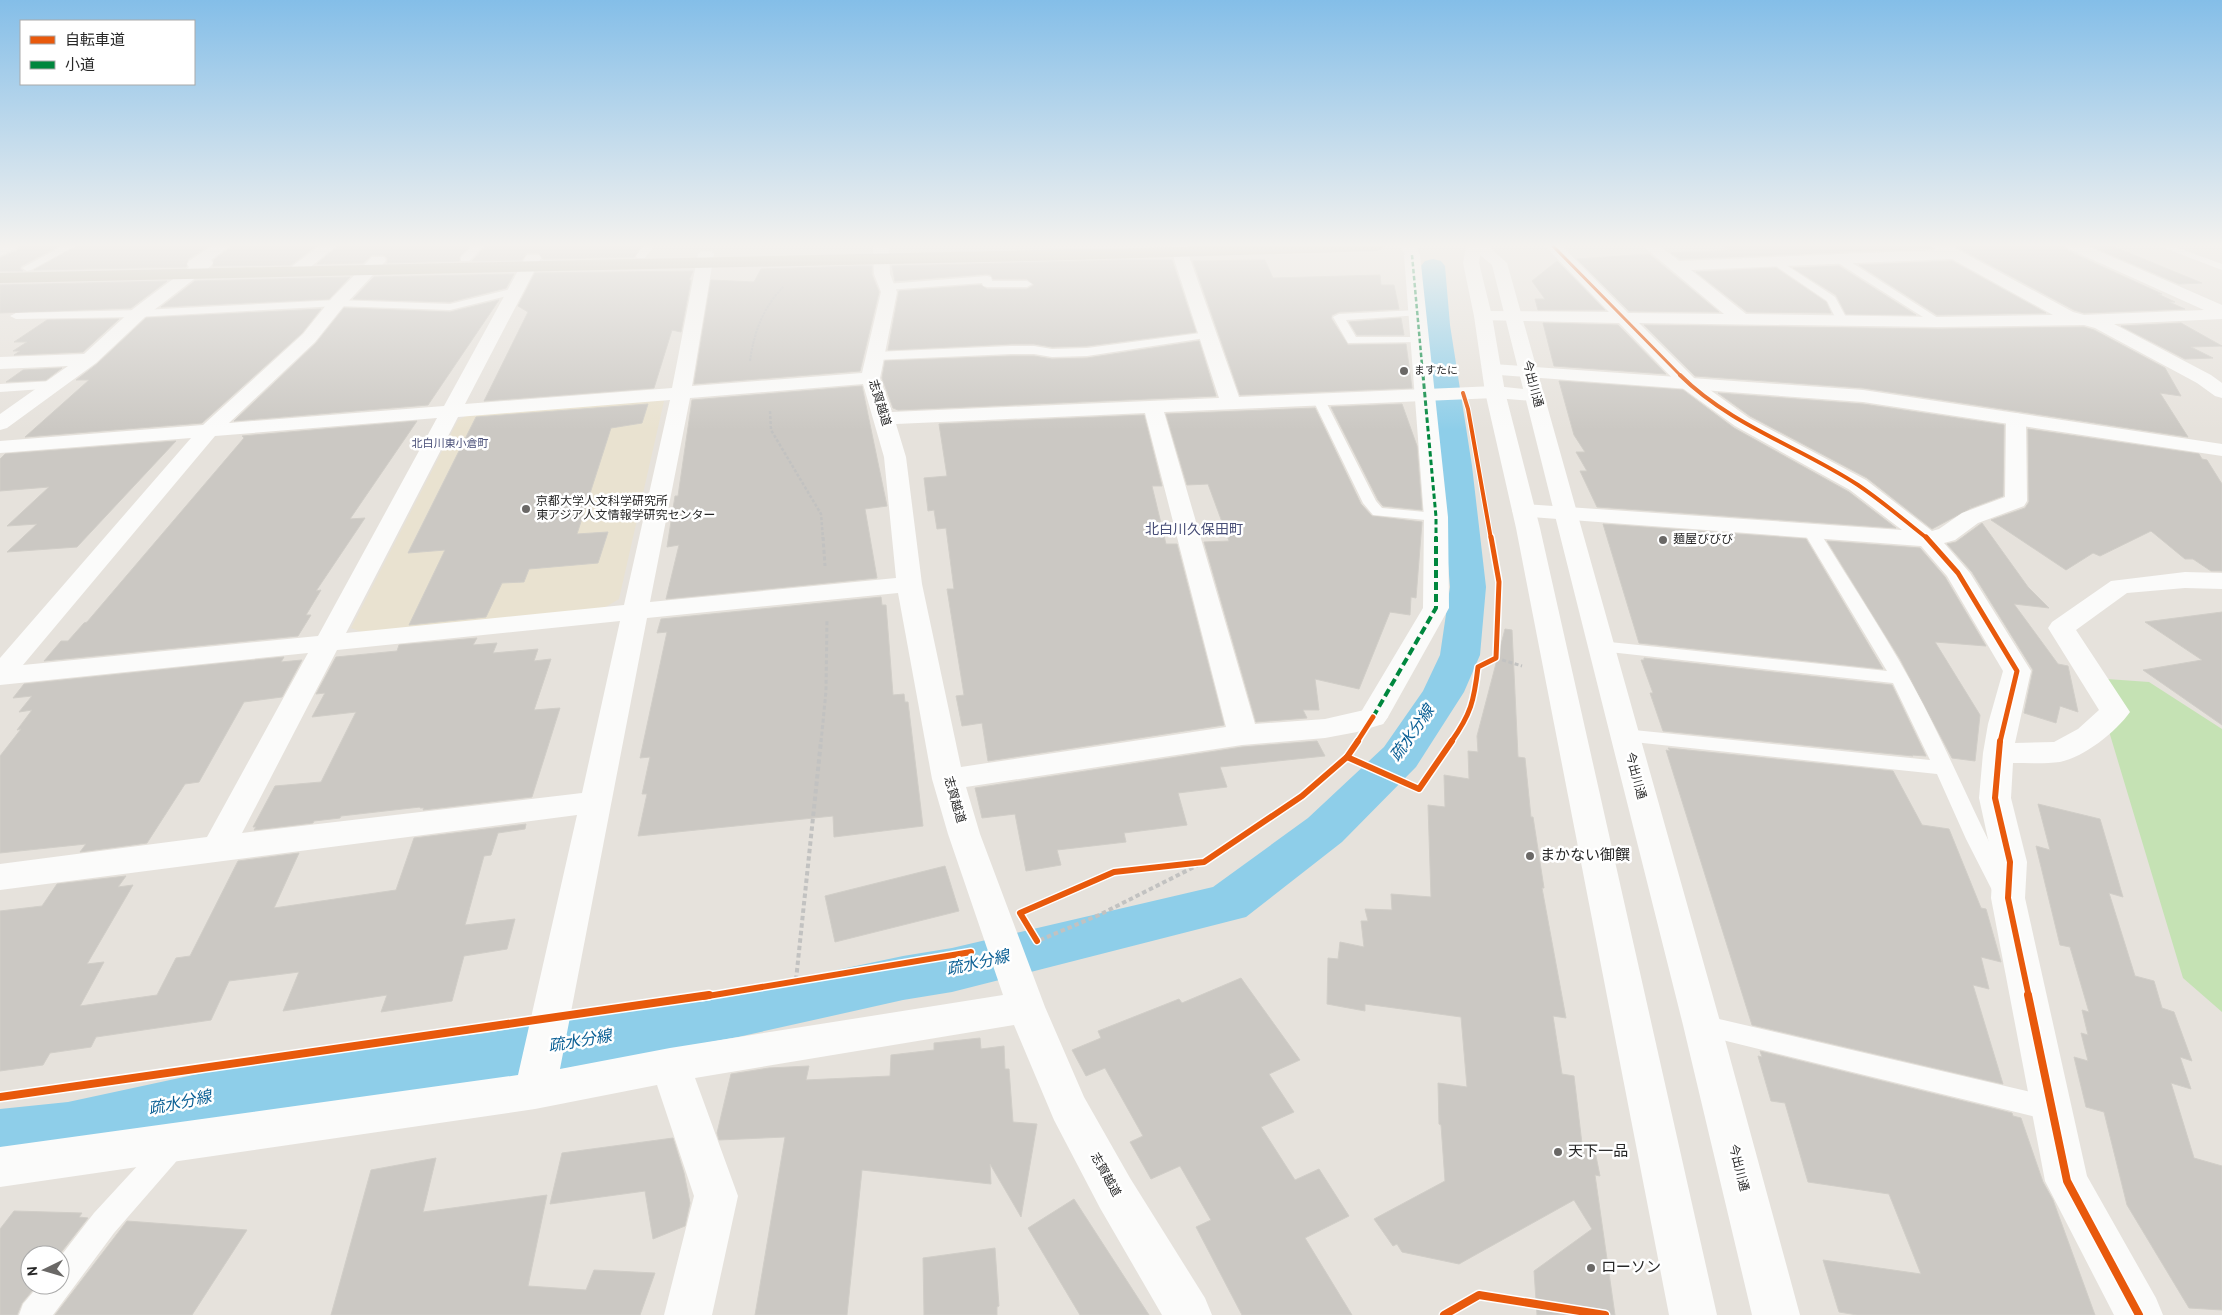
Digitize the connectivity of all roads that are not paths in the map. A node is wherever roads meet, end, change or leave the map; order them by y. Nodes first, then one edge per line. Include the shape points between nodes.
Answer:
1 (145, 307) edge
2 (250, 307) edge
3 (334, 307) edge
4 (506, 307) edge
5 (697, 307) edge
6 (886, 307) edge
7 (1199, 307) edge
8 (1416, 307) edge
9 (1481, 307) edge
10 (1512, 307) edge
11 (1612, 307) edge
12 (1727, 307) edge
13 (1835, 307) edge
14 (1915, 307) edge
15 (2052, 307) edge
16 (2222, 312) edge
17 (138, 313) junction
18 (1417, 313) junction
19 (16, 316) dead end
20 (1483, 316) junction
21 (1514, 316) junction
22 (1622, 318) junction
23 (1741, 319) junction
24 (2083, 320) junction
25 (1842, 321) junction
26 (1938, 322) junction
27 (1208, 335) junction
28 (1420, 339) junction
29 (89, 359) junction
30 (0, 363) edge
31 (872, 367) junction
32 (1494, 381) junction
33 (1688, 383) junction
34 (1532, 384) junction
35 (53, 385) junction
36 (0, 388) edge
37 (2222, 392) edge
38 (681, 393) junction
39 (1428, 395) junction
40 (1318, 400) junction
41 (1231, 403) junction
42 (1153, 407) junction
43 (451, 411) junction
44 (884, 418) junction
45 (2016, 419) junction
46 (0, 424) edge
47 (209, 430) junction
48 (0, 447) edge
49 (2222, 450) edge
50 (1524, 511) junction
51 (1565, 515) junction
52 (1436, 517) junction
53 (1811, 531) junction
54 (1928, 540) junction
55 (2222, 582) edge
56 (909, 584) junction
57 (635, 612) junction
58 (326, 643) junction
59 (1600, 646) junction
60 (0, 675) edge
61 (1899, 678) junction
62 (1243, 735) junction
63 (1624, 735) junction
64 (1998, 753) junction
65 (1945, 768) junction
66 (948, 780) junction
67 (595, 802) junction
68 (218, 848) junction
69 (0, 877) edge
70 (2008, 898) junction
71 (1026, 1007) junction
72 (1702, 1025) junction
73 (670, 1066) junction
74 (535, 1091) junction
75 (2052, 1109) junction
76 (177, 1141) junction
77 (0, 1167) edge
78 (70, 1268) edge
79 (49, 1295) edge
80 (34, 1315) edge
81 (688, 1315) edge
82 (1188, 1315) edge
83 (1693, 1315) edge
84 (1776, 1315) edge
85 (2139, 1315) edge

1 - 17 street
2 - 17 lane
3 - 47 street via 309,338
4 - 43 street
5 - 38 street
6 - 31 street
7 - 27 street
8 - 18 street
9 - 20 street
10 - 21 street, 今出川通
11 - 22 street
12 - 23 street
13 - 25 lane
14 - 26 lane
15 - 24 street
16 - 24 street
17 - 19 lane
17 - 29 street
18 - 28 street
18 - 28 lane via 1339,317 1352,340
20 - 21 street
20 - 32 street
21 - 22 street
21 - 34 street, 今出川通
22 - 23 street
22 - 33 street
23 - 25 street
24 - 26 street
24 - 37 street via 2100,324 2133,341
25 - 26 street
27 - 31 lane via 1087,352 1011,350
27 - 41 street
28 - 39 street
29 - 30 street
29 - 35 street
31 - 38 street
31 - 44 street, 志賀越道
32 - 34 street
32 - 39 street via 1456,394
32 - 50 street
33 - 34 street
33 - 45 street via 1863,396
33 - 54 street via 1742,422 1858,485
34 - 51 street, 今出川通
35 - 36 lane
35 - 46 street
38 - 43 street
38 - 57 street
39 - 40 street
39 - 52 street
40 - 41 street
40 - 52 lane via 1370,503 1378,512
41 - 42 street
42 - 44 street
42 - 62 street
43 - 47 street
43 - 58 street
44 - 56 street, 志賀越道 via 895,457
45 - 49 street
45 - 54 street via 2016,501 1970,518 1947,535
47 - 48 street
47 - 60 street
50 - 51 street
50 - 83 street
51 - 53 street
51 - 59 street, 今出川通
52 - 62 street via 1436,608 1373,716 1356,724
53 - 54 street
53 - 61 lane
54 - 64 street via 1958,573 2017,671
55 - 64 street via 2185,580 2120,586 2061,628 2115,712 2089,736 2059,752
56 - 57 street
56 - 66 street, 志賀越道
57 - 58 street
57 - 67 street
58 - 60 street
58 - 68 street
59 - 61 lane
59 - 63 street, 今出川通
61 - 65 lane
62 - 66 street
63 - 65 lane
63 - 72 street, 今出川通
64 - 70 street via 1995,798 2010,862
65 - 70 lane via 1982,854
66 - 71 street, 志賀越道
67 - 68 street
67 - 74 street
68 - 69 street
70 - 75 street
71 - 73 street
71 - 82 street, 志賀越道 via 1068,1107
72 - 75 lane
72 - 84 street, 今出川通
73 - 74 street
73 - 81 street via 716,1196
74 - 76 street
75 - 85 street via 2067,1181
76 - 77 street
76 - 78 lane
79 - 80 lane

